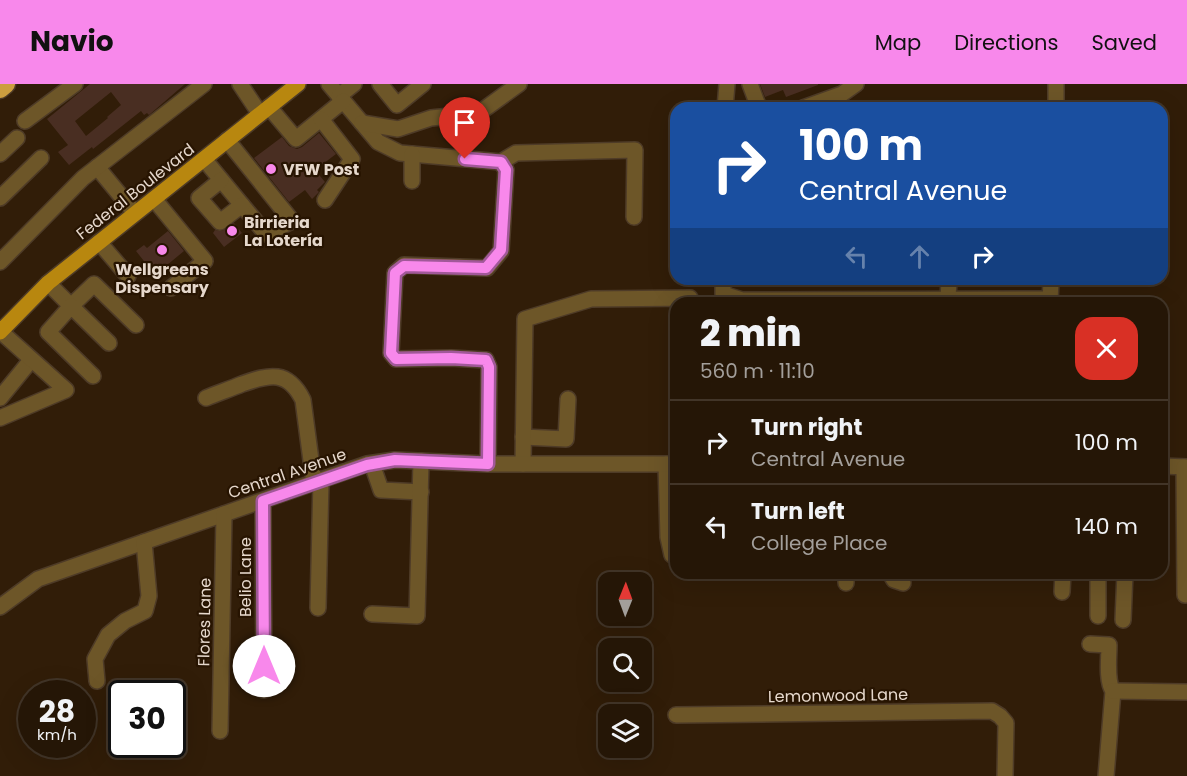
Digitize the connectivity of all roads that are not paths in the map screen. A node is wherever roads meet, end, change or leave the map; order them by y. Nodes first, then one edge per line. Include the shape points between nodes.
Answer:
1 (6, 84) edge
2 (75, 84) edge
3 (204, 84) edge
4 (240, 84) edge
5 (298, 84) edge
6 (354, 84) edge
7 (380, 84) edge
8 (423, 84) edge
9 (519, 84) edge
10 (727, 84) edge
11 (750, 84) edge
12 (856, 84) edge
13 (1056, 84) edge
14 (0, 89) edge
15 (337, 94) edge
16 (726, 102) edge
17 (757, 102) edge
18 (820, 102) edge
19 (1056, 102) edge
20 (265, 111) junction
21 (321, 119) junction
22 (25, 121) dead end
23 (362, 123) junction
24 (17, 138) dead end
25 (227, 140) junction
26 (0, 154) edge
27 (412, 154) junction
28 (41, 158) dead end
29 (204, 159) junction
30 (501, 162) junction
31 (97, 167) junction
32 (221, 180) junction
33 (411, 181) dead end
34 (0, 198) edge
35 (154, 199) junction
36 (325, 200) dead end
37 (242, 205) junction
38 (135, 213) junction
39 (634, 217) dead end
40 (99, 242) junction
41 (0, 262) edge
42 (128, 276) dead end
43 (48, 283) junction
44 (723, 287) edge
45 (171, 288) dead end
46 (738, 297) edge
47 (670, 298) edge
48 (71, 306) junction
49 (136, 325) dead end
50 (0, 332) edge
51 (109, 343) dead end
52 (31, 360) junction
53 (93, 376) dead end
54 (0, 398) edge
55 (206, 398) dead end
56 (568, 399) dead end
57 (0, 418) edge
58 (523, 437) junction
59 (421, 461) junction
60 (372, 464) junction
61 (488, 464) junction
62 (523, 464) junction
63 (670, 464) edge
64 (1168, 466) edge
65 (1185, 466) edge
66 (318, 482) junction
67 (670, 488) edge
68 (421, 492) junction
69 (263, 501) junction
70 (224, 514) junction
71 (144, 542) junction
72 (670, 546) edge
73 (893, 579) edge
74 (1063, 579) edge
75 (1098, 579) edge
76 (1125, 579) edge
77 (903, 583) dead end
78 (1062, 592) dead end
79 (1185, 595) dead end
80 (0, 607) edge
81 (318, 609) dead end
82 (372, 614) dead end
83 (1098, 616) dead end
84 (1124, 620) dead end
85 (1090, 644) dead end
86 (97, 681) dead end
87 (264, 690) dead end
88 (1113, 691) junction
89 (1186, 692) edge
90 (676, 715) dead end
91 (220, 731) dead end
92 (1005, 776) edge
93 (1106, 776) edge

1 - 14 highway
2 - 22 street
3 - 31 street
4 - 20 street
5 - 20 main road, Federal Boulevard
6 - 15 street
7 - 8 street via 397,105
9 - 23 street via 479,113 431,118 398,129
10 - 16 street
11 - 17 street
12 - 18 street
13 - 19 street
15 - 21 street
15 - 23 street
20 - 21 street via 296,140
20 - 25 main road, Federal Boulevard
21 - 36 street via 352,159
23 - 27 street via 378,142 400,153
24 - 26 street
25 - 29 main road, Federal Boulevard
25 - 37 street via 292,221 266,234
27 - 30 street
27 - 33 street
28 - 34 street
29 - 32 street
29 - 35 main road, Federal Boulevard
30 - 39 street via 516,153 635,150
30 - 61 street via 506,170 501,250 486,268 404,266 395,273 391,353 396,359 486,360
31 - 38 street
31 - 41 street
32 - 37 street
32 - 37 street via 200,198 220,222
35 - 38 main road, Federal Boulevard
35 - 45 street via 205,261
38 - 40 main road, Federal Boulevard
40 - 42 street
40 - 43 main road, Federal Boulevard
43 - 48 street
43 - 50 main road, Federal Boulevard
44 - 46 street
47 - 58 street via 591,299 525,320
48 - 49 street via 94,284
48 - 51 street
48 - 53 street via 48,332
50 - 52 street
52 - 54 street
52 - 57 street via 66,390
55 - 66 street via 263,376 285,380 303,400
56 - 58 street via 566,439
58 - 62 street
59 - 60 street, Central Avenue
59 - 61 street, Central Avenue
59 - 68 street
60 - 66 street, Central Avenue
60 - 68 street via 381,490
61 - 62 street, Central Avenue
62 - 63 street, Central Avenue
64 - 65 street
65 - 79 street
66 - 69 street, Central Avenue
66 - 81 street
67 - 72 street
68 - 82 street via 417,616
69 - 70 street, Central Avenue
69 - 87 street, Belio Lane
70 - 71 street, Central Avenue
70 - 91 street, Flores Lane
71 - 80 street, Central Avenue via 38,579
71 - 86 street via 149,596 145,611 108,635 95,659
73 - 77 street
74 - 78 street
75 - 83 street
76 - 84 street
85 - 88 street via 1109,645 1109,681
88 - 89 street
88 - 93 street
90 - 92 street, Lemonwood Lane via 992,711 1006,723

